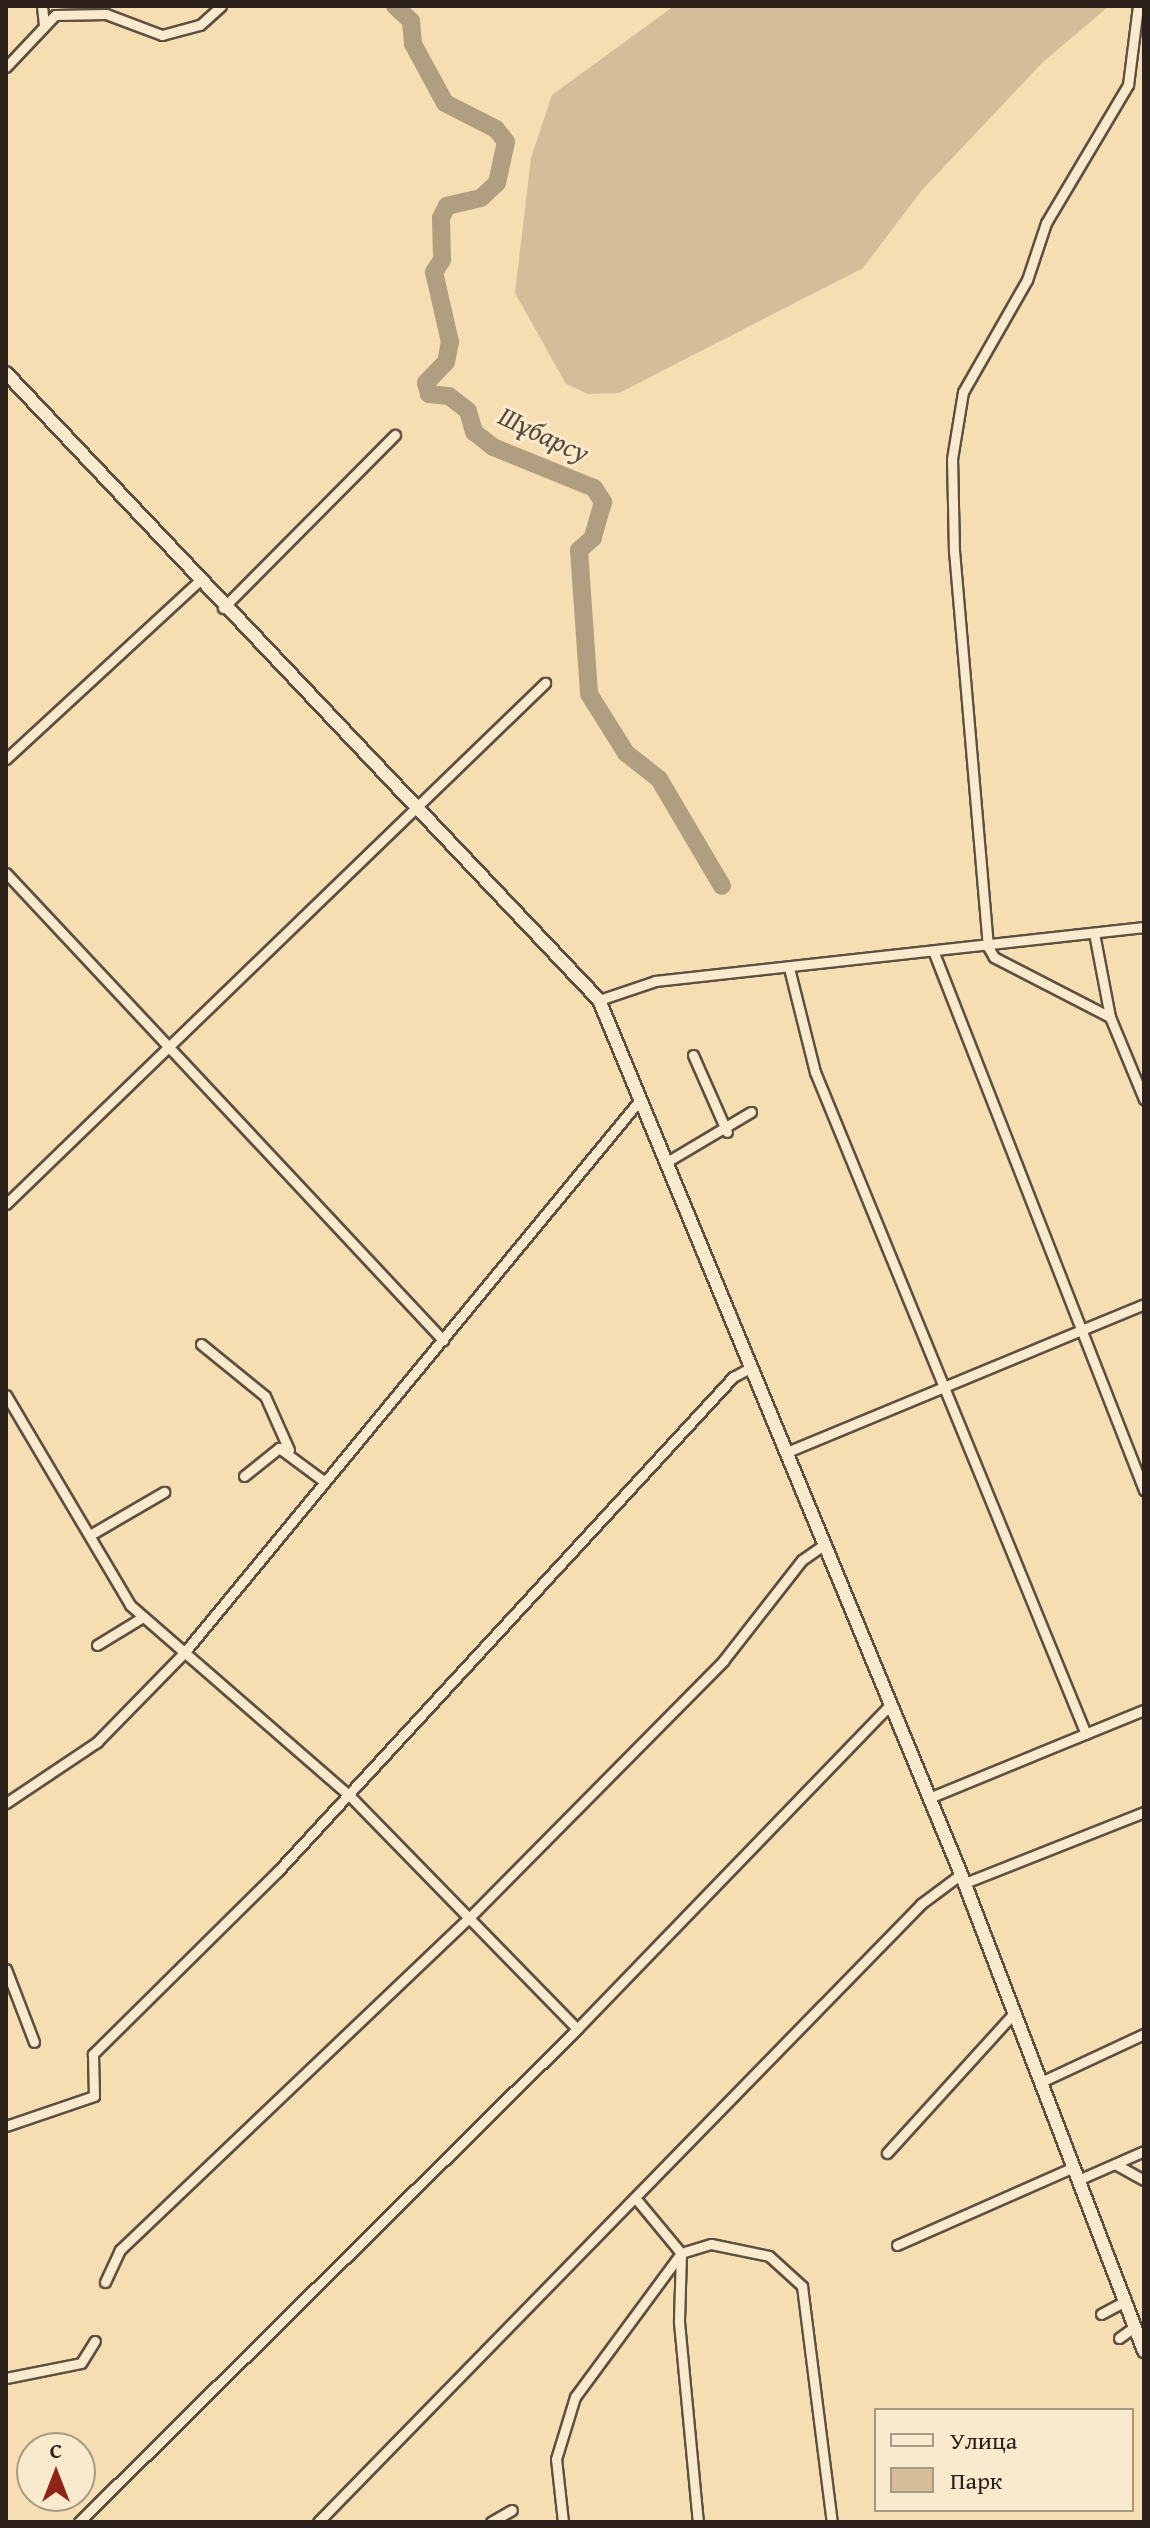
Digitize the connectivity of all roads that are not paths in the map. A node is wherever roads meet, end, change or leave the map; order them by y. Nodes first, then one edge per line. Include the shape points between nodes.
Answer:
1 (42, 6) edge
2 (221, 6) edge
3 (1138, 6) edge
4 (44, 24) junction
5 (6, 67) edge
6 (7, 375) edge
7 (395, 435) dead end
8 (198, 582) junction
9 (223, 608) junction
10 (545, 683) dead end
11 (6, 759) edge
12 (416, 806) junction
13 (6, 873) edge
14 (1144, 927) edge
15 (1094, 933) junction
16 (988, 947) junction
17 (934, 953) junction
18 (789, 968) junction
19 (599, 1000) junction
20 (1110, 1017) junction
21 (171, 1046) junction
22 (693, 1055) dead end
23 (1144, 1099) edge
24 (639, 1101) junction
25 (751, 1112) dead end
26 (727, 1132) junction
27 (665, 1163) junction
28 (6, 1204) edge
29 (1144, 1304) edge
30 (1081, 1332) junction
31 (443, 1340) junction
32 (201, 1344) dead end
33 (750, 1368) junction
34 (945, 1387) junction
35 (6, 1395) edge
36 (289, 1450) junction
37 (787, 1452) junction
38 (244, 1476) dead end
39 (325, 1482) junction
40 (1144, 1490) edge
41 (164, 1492) dead end
42 (90, 1535) junction
43 (825, 1544) junction
44 (143, 1617) junction
45 (97, 1645) dead end
46 (183, 1654) junction
47 (891, 1704) junction
48 (1144, 1710) edge
49 (1086, 1734) junction
50 (350, 1796) junction
51 (929, 1798) junction
52 (6, 1803) edge
53 (1144, 1812) edge
54 (963, 1879) junction
55 (468, 1919) junction
56 (6, 1969) edge
57 (1015, 2012) junction
58 (577, 2029) junction
59 (1144, 2034) edge
60 (34, 2042) dead end
61 (1041, 2082) junction
62 (6, 2126) edge
63 (1144, 2151) edge
64 (887, 2153) dead end
65 (1115, 2164) junction
66 (1076, 2174) junction
67 (1144, 2180) edge
68 (637, 2200) junction
69 (897, 2245) dead end
70 (681, 2253) junction
71 (105, 2282) dead end
72 (1125, 2301) junction
73 (1101, 2314) dead end
74 (1134, 2327) junction
75 (1119, 2338) dead end
76 (95, 2341) dead end
77 (1144, 2351) edge
78 (6, 2378) edge
79 (512, 2510) dead end
80 (79, 2522) edge
81 (318, 2522) edge
82 (491, 2522) edge
83 (563, 2522) edge
84 (698, 2522) edge
85 (832, 2522) edge

1 - 4 street
2 - 4 street via 200,25 162,35 106,14 55,15
3 - 16 street via 1128,85 1046,223 1027,280 963,392 954,426 954,552
4 - 5 street
6 - 8 street
7 - 9 street
8 - 9 street
8 - 11 street
9 - 12 street
10 - 12 street
12 - 19 street
12 - 21 street
13 - 21 street
14 - 15 street
15 - 16 street
15 - 20 street
16 - 17 street
16 - 20 street via 994,957
17 - 18 street
17 - 30 street
18 - 19 street via 655,981
18 - 34 street via 815,1072
19 - 24 street
20 - 23 street
21 - 28 street
21 - 31 street
22 - 26 street
24 - 27 street
24 - 31 street
25 - 26 street
26 - 27 street
27 - 33 street
29 - 30 street
30 - 34 street
30 - 40 street
31 - 39 street
32 - 36 street via 265,1396
33 - 37 street
33 - 50 street via 733,1377
34 - 37 street
34 - 49 street
35 - 42 street
36 - 38 street via 272,1450
36 - 39 street
37 - 43 street
39 - 46 street
41 - 42 street
42 - 44 street via 108,1578
43 - 47 street
43 - 55 street via 802,1560 723,1661
44 - 45 street
44 - 46 street
46 - 50 street
46 - 52 street via 97,1742
47 - 51 street
47 - 58 street
48 - 49 street
49 - 51 street
50 - 55 street
50 - 62 street via 93,2054 94,2096
51 - 54 street
53 - 54 street
54 - 57 street
54 - 68 street via 921,1904
55 - 58 street
55 - 71 street via 120,2250
56 - 60 street
57 - 61 street
57 - 64 street
58 - 80 street
59 - 61 street
61 - 66 street
63 - 65 street
65 - 66 street
65 - 67 street
66 - 69 street
66 - 72 street
68 - 70 street
68 - 81 street
70 - 83 street via 575,2397 556,2459
70 - 84 street via 679,2322
70 - 85 street via 711,2244 752,2249 802,2286
72 - 73 street
72 - 74 street
74 - 75 street
74 - 77 street
76 - 78 street via 81,2363
79 - 82 street

